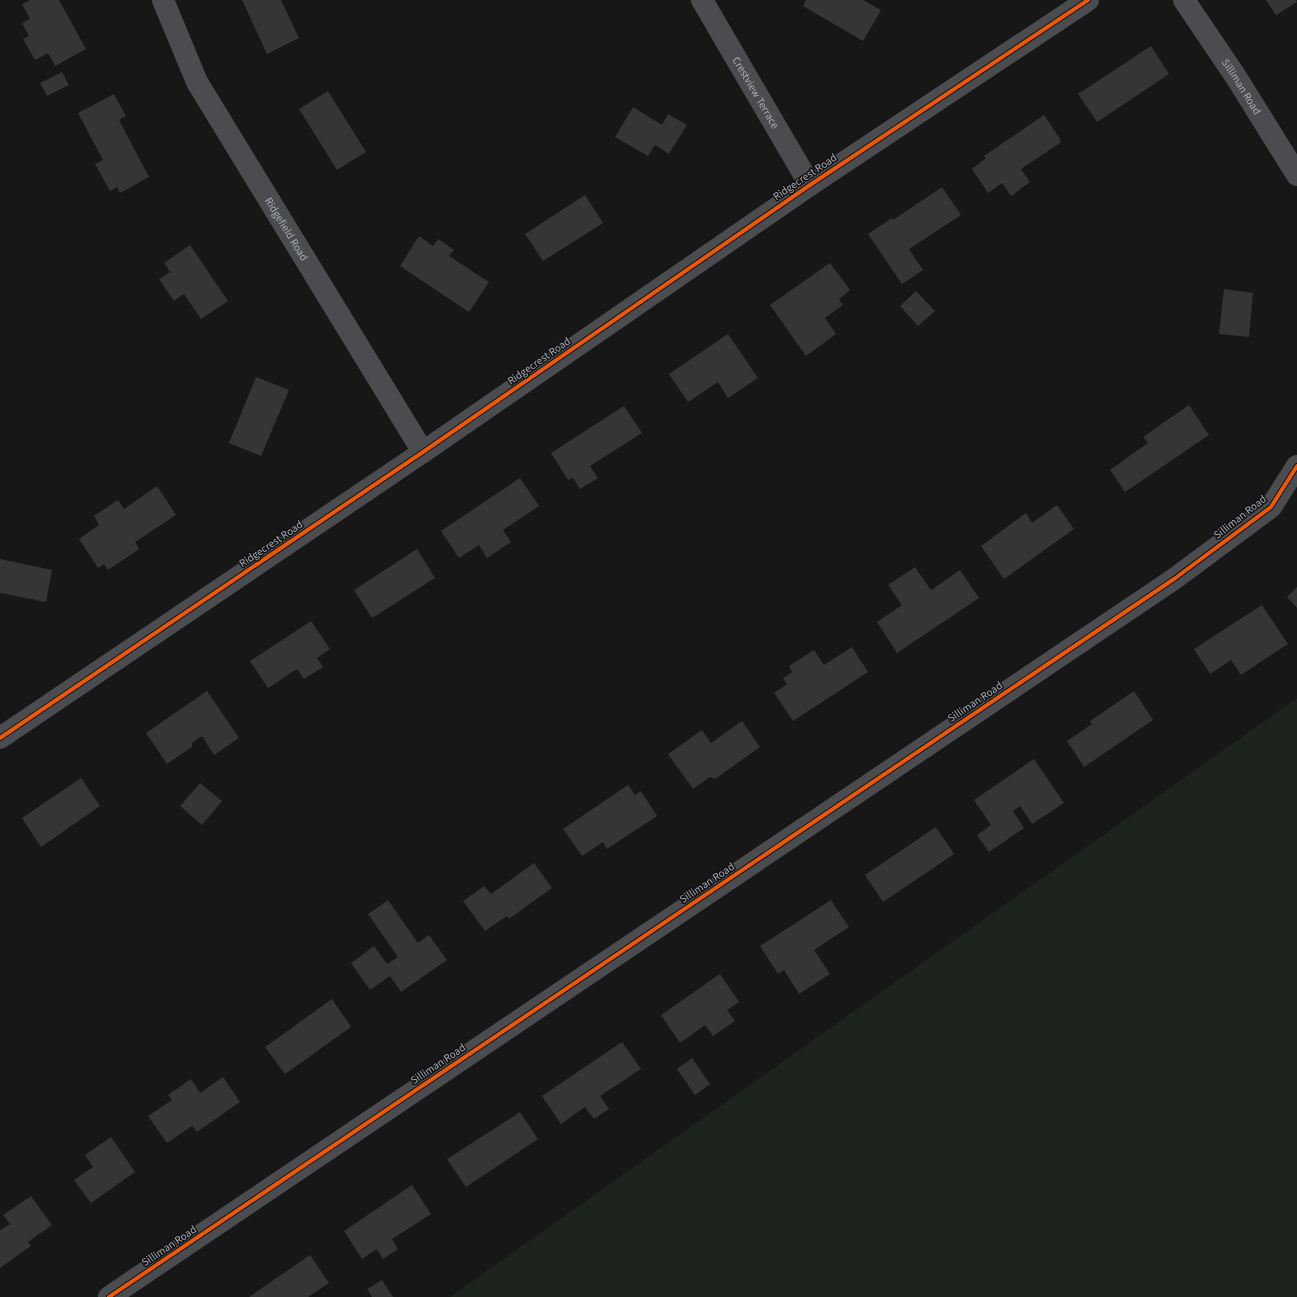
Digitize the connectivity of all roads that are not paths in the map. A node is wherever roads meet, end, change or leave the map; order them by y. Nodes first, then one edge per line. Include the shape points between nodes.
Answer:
1 (163, 0) edge
2 (702, 0) edge
3 (1088, 0) edge
4 (1184, 0) edge
5 (1297, 175) edge
6 (810, 185) junction
7 (423, 452) junction
8 (1297, 466) edge
9 (0, 738) edge
10 (109, 1297) edge

1 - 7 street, Ridgefield Road via 197,82
2 - 6 street, Crestview Terrace
3 - 6 street, Ridgecrest Road
4 - 5 street, Silliman Road
6 - 7 street, Ridgecrest Road
7 - 9 street, Ridgecrest Road
8 - 10 street, Silliman Road via 1271,507 1174,579

